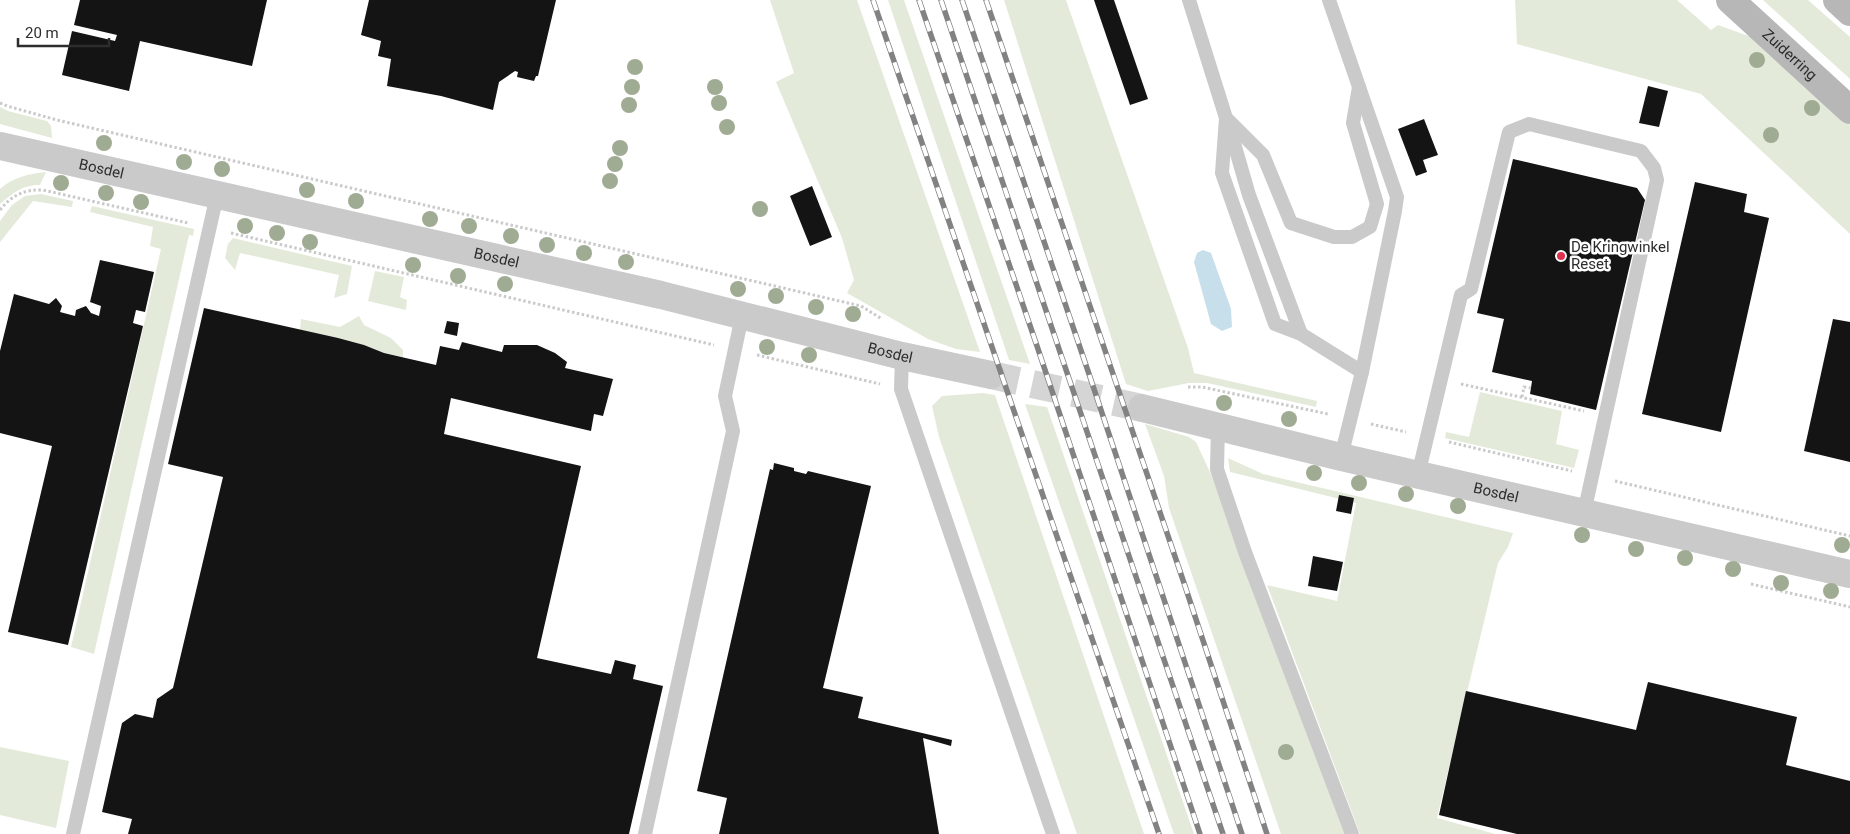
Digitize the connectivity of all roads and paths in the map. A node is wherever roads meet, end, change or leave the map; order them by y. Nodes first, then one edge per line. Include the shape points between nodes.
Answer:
1 (1189, 0) edge
2 (1329, 0) edge
3 (1730, 0) edge
4 (1837, 0) edge
5 (1850, 12) edge
6 (1359, 87) junction
7 (0, 102) edge
8 (1850, 110) edge
9 (1226, 118) junction
10 (0, 146) edge
11 (217, 194) junction
12 (0, 210) edge
13 (210, 228) junction
14 (742, 316) junction
15 (883, 320) dead end
16 (1301, 334) junction
17 (735, 350) junction
18 (902, 356) junction
19 (1362, 372) junction
20 (991, 375) tunnel mouth
21 (1441, 379) junction
22 (1190, 387) dead end
23 (1531, 388) dead end
24 (902, 389) junction
25 (1522, 397) junction
26 (1142, 408) tunnel mouth
27 (1605, 416) junction
28 (1350, 419) junction
29 (1218, 426) junction
30 (1427, 437) junction
31 (1341, 457) junction
32 (1418, 475) junction
33 (1592, 476) junction
34 (1584, 513) junction
35 (1850, 536) edge
36 (1850, 574) edge
37 (73, 834) edge
38 (645, 834) edge
39 (1052, 834) edge
40 (1352, 834) edge

1 - 9 lane
2 - 6 lane
3 - 8 main road, Zuiderring
4 - 5 main road
6 - 9 lane via 1353,123 1377,204 1370,227 1352,238 1334,238 1291,223 1263,155
6 - 19 lane via 1397,197
7 - 15 path via 56,120 861,306
9 - 16 lane via 1249,194
9 - 16 lane via 1222,173 1275,324
10 - 11 street, Bosdel
11 - 13 lane
11 - 14 street, Bosdel
12 - 13 path via 15,195 31,189 43,190
13 - 17 path
13 - 37 lane
14 - 17 lane
14 - 18 street, Bosdel
16 - 19 lane
17 - 24 path
17 - 38 lane via 725,396 734,431
18 - 20 street, Bosdel
18 - 24 lane
19 - 28 lane
21 - 25 path
21 - 27 lane via 1461,296 1471,289 1509,132 1529,124 1641,151 1654,168 1657,180
21 - 30 lane
22 - 28 path
23 - 25 path via 1524,387
24 - 39 lane
25 - 27 path
26 - 29 street, Bosdel
27 - 33 lane
28 - 30 path
28 - 31 lane
29 - 31 street, Bosdel
29 - 40 lane via 1217,468 1245,552
30 - 32 lane
30 - 33 path
31 - 32 street, Bosdel
32 - 34 street, Bosdel
33 - 34 lane
33 - 35 path
34 - 36 street, Bosdel

